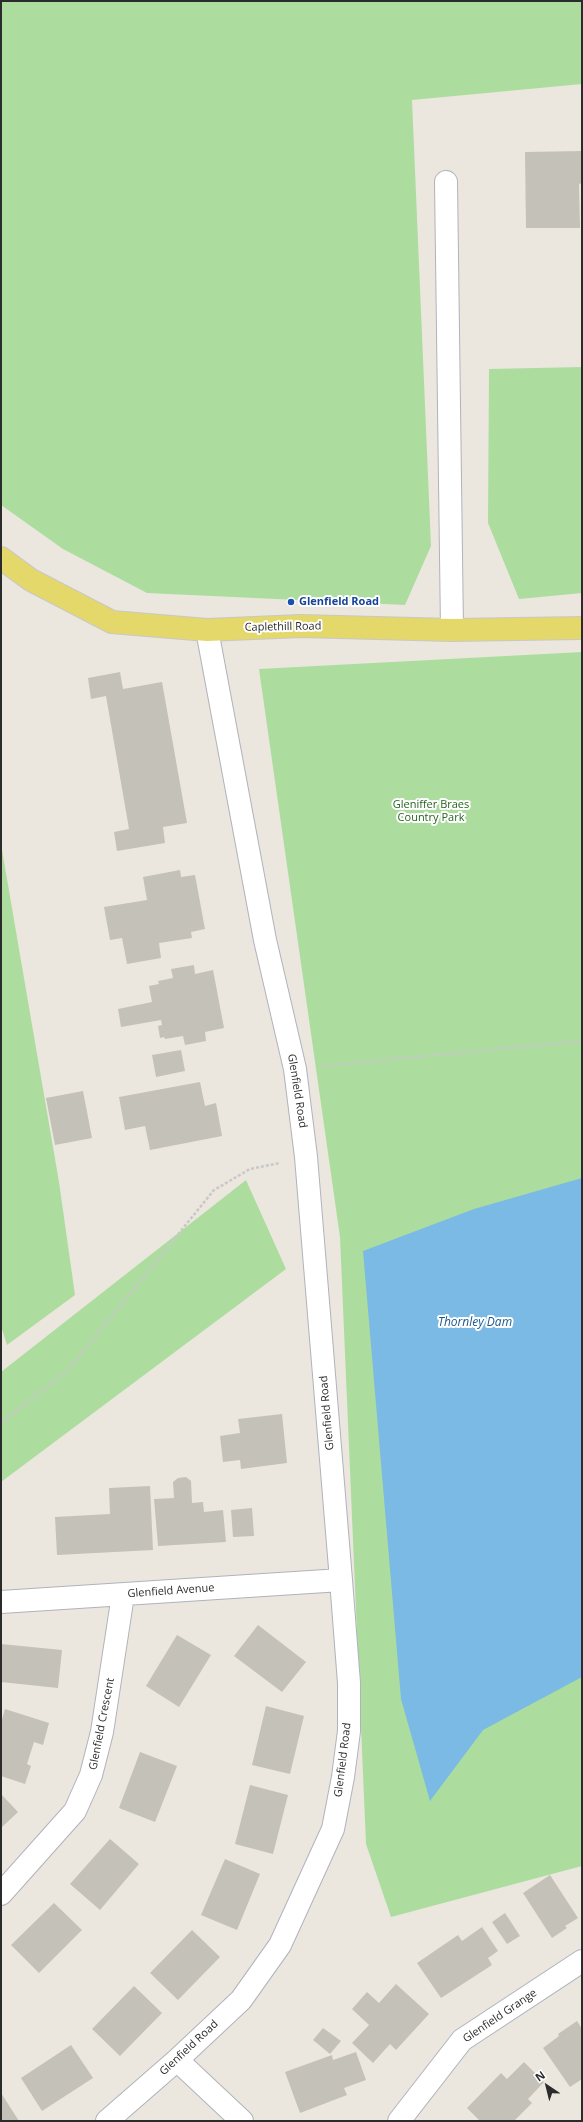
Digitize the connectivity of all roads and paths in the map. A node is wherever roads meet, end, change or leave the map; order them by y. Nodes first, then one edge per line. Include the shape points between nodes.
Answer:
1 (446, 182) dead end
2 (1, 558) edge
3 (582, 628) edge
4 (207, 630) junction
5 (452, 630) junction
6 (582, 1041) edge
7 (295, 1069) junction
8 (306, 1157) junction
9 (1, 1423) edge
10 (340, 1580) junction
11 (123, 1595) junction
12 (1, 1602) edge
13 (1, 1894) edge
14 (582, 1960) edge
15 (178, 2060) junction
16 (107, 2121) edge
17 (242, 2121) edge
18 (399, 2121) edge

1 - 5 street
2 - 4 main road, Caplethill Road via 31,580 112,622
3 - 5 main road, Caplethill Road
4 - 5 main road, Caplethill Road via 301,626
4 - 7 street, Glenfield Road via 265,940
6 - 7 path
7 - 8 street, Glenfield Road
8 - 9 path via 250,1169 214,1190 68,1370
8 - 10 street, Glenfield Road
10 - 11 street, Glenfield Avenue
10 - 15 street, Glenfield Road via 349,1683 349,1731 333,1829 280,1945 241,2000
11 - 12 street, Glenfield Avenue
11 - 13 street, Glenfield Crescent via 104,1717 91,1775 75,1811
14 - 18 street, Glenfield Grange via 462,2040
15 - 16 street, Glenfield Road
15 - 17 street

